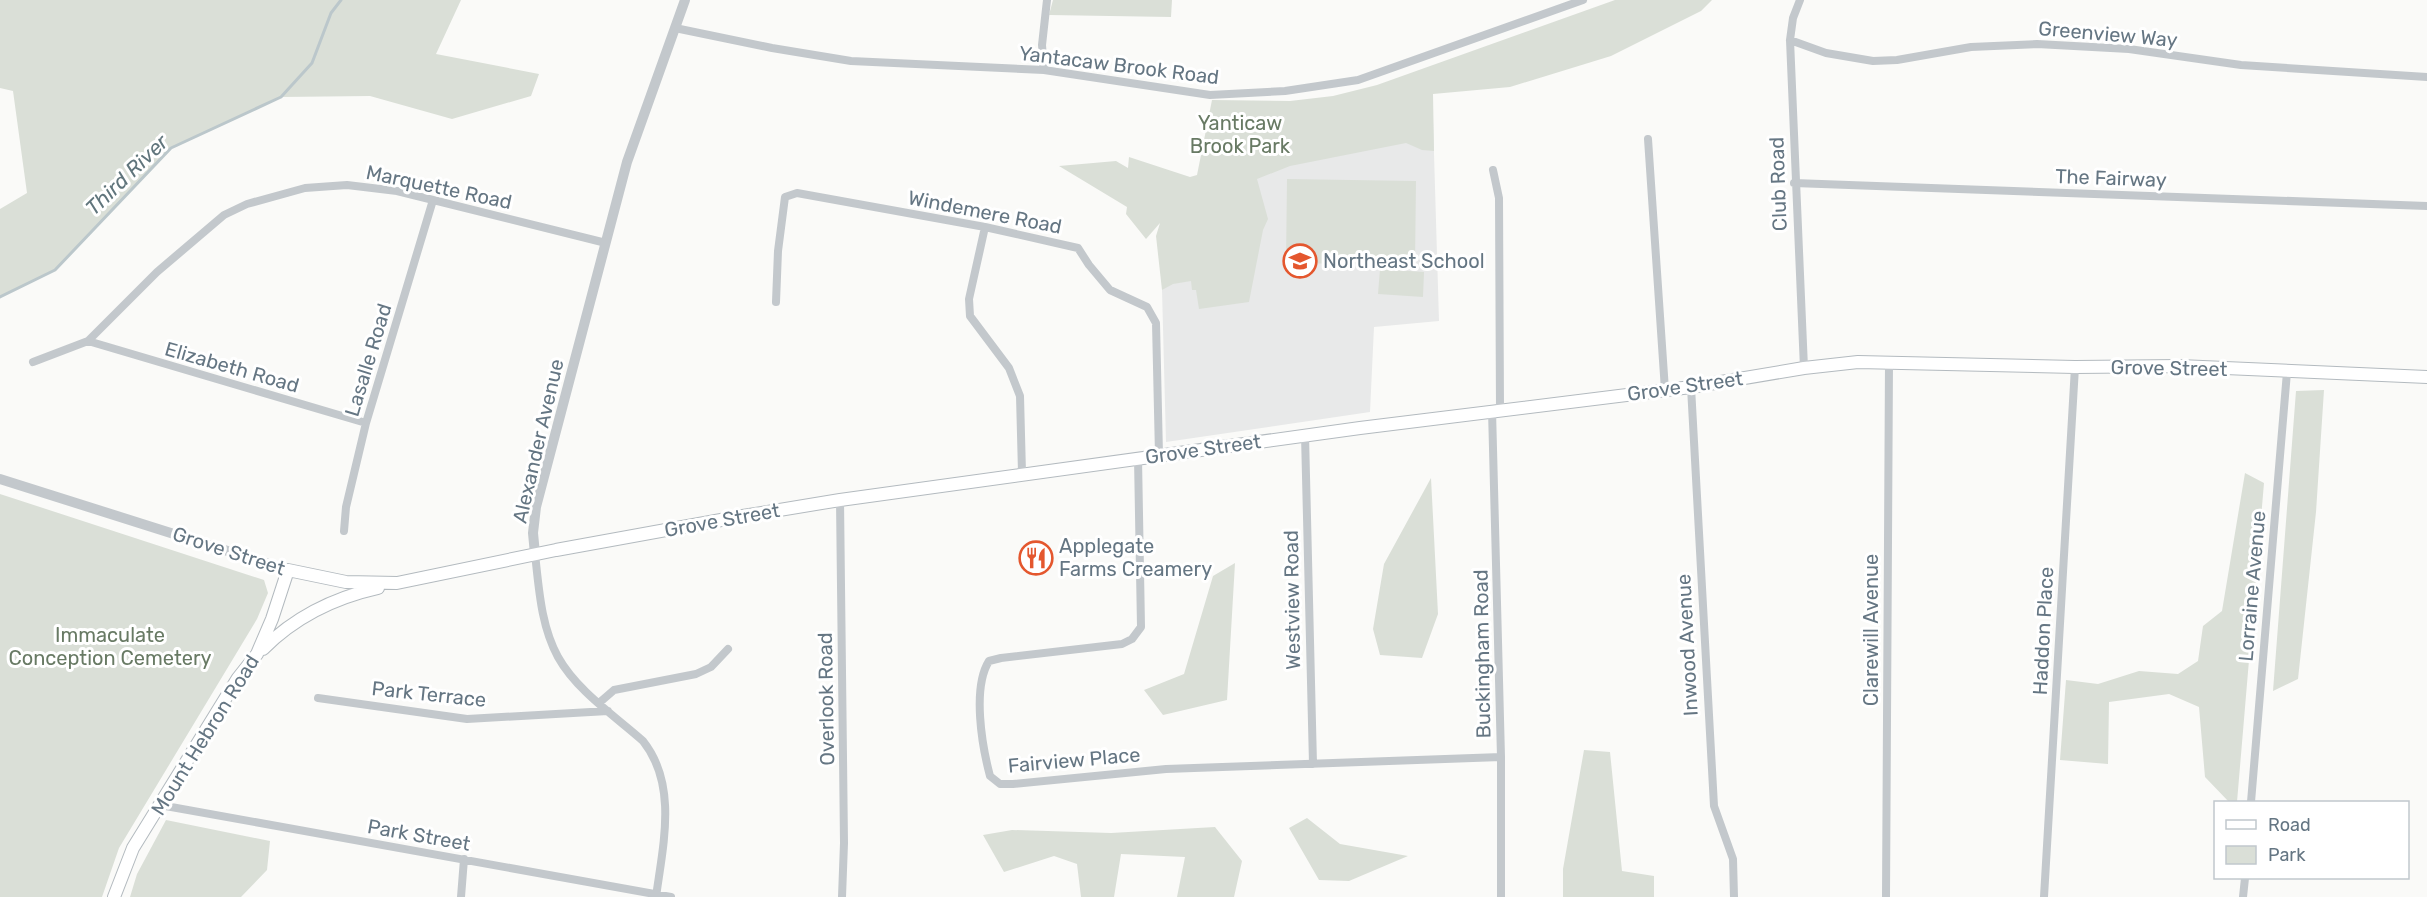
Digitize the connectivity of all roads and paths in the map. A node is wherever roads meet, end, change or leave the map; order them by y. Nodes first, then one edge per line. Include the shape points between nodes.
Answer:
1 (685, 0) edge
2 (1047, 0) edge
3 (1583, 0) edge
4 (1800, 0) edge
5 (675, 28) junction
6 (1790, 40) junction
7 (1044, 70) junction
8 (2427, 77) edge
9 (1648, 139) dead end
10 (1493, 170) dead end
11 (1794, 183) junction
12 (434, 200) junction
13 (2427, 206) edge
14 (985, 227) junction
15 (606, 243) junction
16 (776, 302) dead end
17 (88, 341) junction
18 (33, 363) dead end
19 (1889, 363) junction
20 (2075, 367) junction
21 (1804, 368) junction
22 (2287, 372) junction
23 (2427, 377) edge
24 (1691, 387) junction
25 (1665, 390) junction
26 (1496, 410) junction
27 (366, 423) junction
28 (1305, 435) junction
29 (1159, 455) junction
30 (1138, 458) junction
31 (1022, 474) junction
32 (0, 479) edge
33 (840, 500) junction
34 (344, 531) dead end
35 (535, 554) junction
36 (288, 570) junction
37 (397, 583) junction
38 (728, 649) dead end
39 (257, 654) junction
40 (318, 698) dead end
41 (599, 703) junction
42 (608, 711) junction
43 (1501, 757) junction
44 (1313, 764) junction
45 (2251, 801) edge
46 (160, 805) junction
47 (464, 859) junction
48 (2244, 879) edge
49 (656, 896) edge
50 (114, 897) edge
51 (461, 897) edge
52 (671, 897) edge
53 (842, 897) edge
54 (1501, 897) edge
55 (1734, 897) edge
56 (1886, 897) edge
57 (2044, 897) edge
58 (2243, 897) edge

1 - 5 street, Alexander Avenue
2 - 7 street via 1042,45
3 - 7 street, Yantacaw Brook Road via 1358,80 1285,91 1210,94
4 - 6 street, Club Road
5 - 7 street, Yantacaw Brook Road via 851,61
5 - 15 street, Alexander Avenue via 627,162
6 - 8 street, Greenview Way via 1826,54 1873,61 1971,47 2037,44 2129,49 2241,65
6 - 11 street, Club Road
9 - 25 street
10 - 26 street, Buckingham Road via 1499,198
11 - 13 street, The Fairway
11 - 21 street, Club Road
12 - 15 street, Marquette Road
12 - 17 street, Marquette Road via 347,185 305,188 247,204 224,215 157,272
12 - 27 street, Lasalle Road
14 - 16 street, Windemere Road via 797,193 785,197
14 - 29 street, Windemere Road via 1078,248 1110,290 1147,307 1156,323
14 - 31 street via 969,300 970,316 1009,368 1020,396
15 - 35 street, Alexander Avenue via 536,507
17 - 18 street, Marquette Road
17 - 27 street, Elizabeth Road
19 - 20 main road, Grove Street
19 - 21 main road, Grove Street
19 - 56 street, Clarewill Avenue
20 - 22 main road, Grove Street via 2180,366
20 - 57 street, Haddon Place
21 - 24 main road, Grove Street
22 - 23 main road, Grove Street
22 - 45 street, Lorraine Avenue
24 - 25 main road, Grove Street
24 - 55 street, Inwood Avenue via 1714,806 1733,859
25 - 26 main road, Grove Street
26 - 28 main road, Grove Street
26 - 43 street, Buckingham Road
27 - 34 street, Lasalle Road
28 - 29 main road, Grove Street
28 - 44 street, Westview Road
29 - 30 main road, Grove Street
30 - 31 main road, Grove Street
30 - 44 street, Fairview Place via 1141,627 1122,644 989,661 980,685 990,776 1000,784 1013,784 1166,769
31 - 33 main road, Grove Street
32 - 36 street, Grove Street
33 - 35 main road, Grove Street
33 - 53 street, Overlook Road
35 - 37 main road, Grove Street
35 - 41 street, Alexander Avenue via 542,609 558,657
36 - 37 main road, Grove Street via 346,582
36 - 39 main road, Mount Hebron Road
37 - 39 main road via 316,608 280,632
38 - 41 street via 711,667 696,674 614,690
39 - 46 main road, Mount Hebron Road via 238,678
40 - 42 street, Park Terrace via 467,719
41 - 42 street, Alexander Avenue
42 - 49 street, Alexander Avenue via 643,741 661,773 665,828
43 - 44 street, Fairview Place
43 - 54 street, Buckingham Road
46 - 47 street, Park Street
46 - 50 main road, Mount Hebron Road via 133,848
47 - 49 street, Park Street
47 - 51 street
48 - 58 street
49 - 52 street, Park Street

